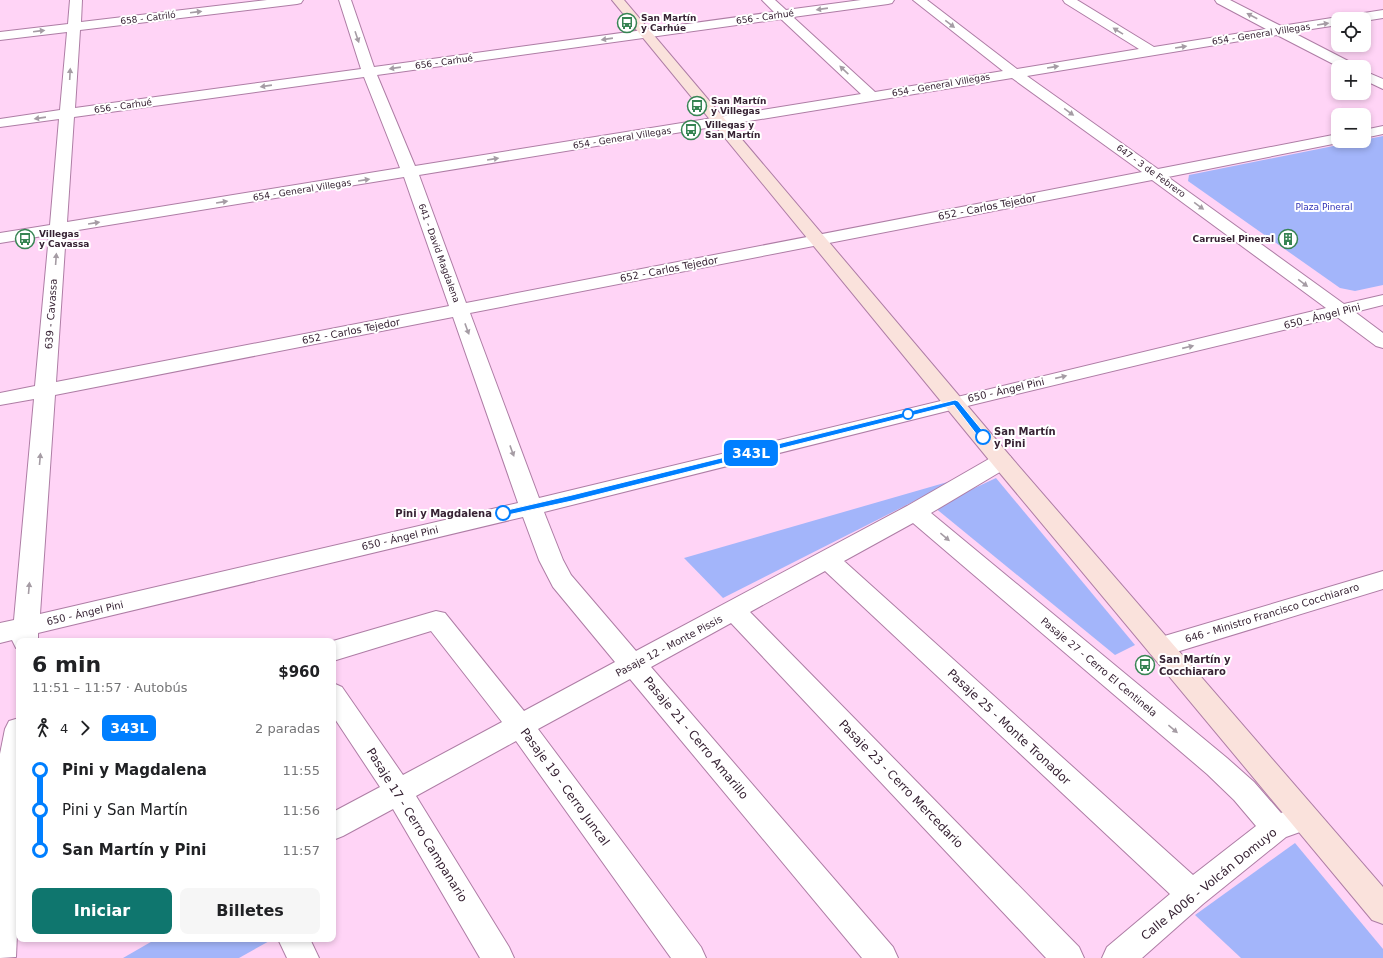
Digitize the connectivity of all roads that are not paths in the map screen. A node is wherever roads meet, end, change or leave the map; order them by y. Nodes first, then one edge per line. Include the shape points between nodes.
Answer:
1 (76, 0) edge
2 (297, 0) edge
3 (345, 0) edge
4 (618, 0) edge
5 (768, 0) edge
6 (888, 0) edge
7 (919, 0) edge
8 (1069, 0) edge
9 (1221, 0) edge
10 (784, 14) junction
11 (1383, 14) edge
12 (1371, 16) edge
13 (1331, 22) edge
14 (73, 27) junction
15 (1280, 31) junction
16 (645, 33) junction
17 (0, 36) edge
18 (1150, 51) junction
19 (1336, 60) edge
20 (369, 72) junction
21 (1014, 73) junction
22 (1371, 79) edge
23 (1383, 85) edge
24 (872, 97) junction
25 (68, 114) junction
26 (718, 122) junction
27 (0, 123) edge
28 (1383, 130) edge
29 (1371, 133) edge
30 (1331, 140) edge
31 (410, 173) junction
32 (1156, 175) junction
33 (58, 228) junction
34 (0, 238) edge
35 (817, 240) junction
36 (1383, 300) edge
37 (460, 309) junction
38 (1340, 311) junction
39 (1383, 342) edge
40 (46, 390) junction
41 (0, 399) edge
42 (955, 402) junction
43 (1002, 461) junction
44 (532, 506) junction
45 (915, 512) junction
46 (826, 559) junction
47 (1383, 580) edge
48 (734, 611) junction
49 (0, 633) edge
50 (25, 634) edge
51 (1160, 647) junction
52 (336, 650) edge
53 (634, 665) junction
54 (336, 699) edge
55 (520, 725) junction
56 (16, 748) edge
57 (398, 792) junction
58 (1304, 818) junction
59 (336, 825) edge
60 (1276, 828) junction
61 (1192, 894) junction
62 (1383, 910) edge
63 (295, 942) edge
64 (0, 957) edge
65 (303, 958) edge
66 (498, 958) edge
67 (690, 958) edge
68 (882, 958) edge
69 (1068, 958) edge
70 (1118, 958) edge

1 - 14 street, 639 - Cavassa
14 -> 2 street, 658 - Catriló
3 -> 20 street, 641 - David Magdalena
4 - 16 main road
5 - 10 street
6 -> 10 street, 656 - Carhué
7 -> 21 street, 647 - 3 de Febrero
18 -> 8 street
15 -> 9 street
10 - 16 street, 656 - Carhué
24 -> 10 street
11 - 12 street
15 -> 13 street, 654 - General Villegas
17 -> 14 street, 658 - Catriló
25 -> 14 street, 639 - Cavassa
18 -> 15 street, 654 - General Villegas
15 - 19 street
16 -> 20 street, 656 - Carhué
16 - 26 main road
21 -> 18 street, 654 - General Villegas
20 -> 25 street, 656 - Carhué
20 - 31 street, 641 - David Magdalena
21 - 24 street, 654 - General Villegas
21 -> 32 street, 647 - 3 de Febrero
22 - 23 street
24 - 26 street, 654 - General Villegas
25 -> 27 street, 656 - Carhué
25 - 33 street, 639 - Cavassa
31 -> 26 street, 654 - General Villegas
26 - 35 main road
28 - 29 street
30 - 32 street, 652 - Carlos Tejedor
33 -> 31 street, 654 - General Villegas
31 - 37 street, 641 - David Magdalena
32 - 35 street, 652 - Carlos Tejedor
32 -> 38 street, 647 - 3 de Febrero
33 - 34 street, 654 - General Villegas
40 -> 33 street, 639 - Cavassa
35 - 37 street, 652 - Carlos Tejedor
35 - 42 main road
36 - 38 street, 650 - Ángel Pini
37 - 40 street, 652 - Carlos Tejedor
37 -> 44 street, 641 - David Magdalena
38 - 39 street, 647 - 3 de Febrero
42 -> 38 street, 650 - Ángel Pini
40 - 41 street, 652 - Carlos Tejedor
50 -> 40 street, 639 - Cavassa
42 - 43 main road
42 - 44 street, 650 - Ángel Pini
43 - 45 street, Pasaje 12 - Monte Pissis
43 - 51 main road
44 - 50 street, 650 - Ángel Pini
44 - 53 street, Pasaje 21 - Cerro Amarillo via 551,560 562,581
45 - 46 street, Pasaje 12 - Monte Pissis
45 -> 60 street, Pasaje 27 - Cerro El Centinela via 1217,766 1244,791
46 - 48 street, Pasaje 12 - Monte Pissis
46 - 61 street, Pasaje 25 - Monte Tronador
47 - 51 street, 646 - Ministro Francisco Cocchiararo
48 - 53 street, Pasaje 12 - Monte Pissis
48 - 69 street, Pasaje 23 - Cerro Mercedario
49 - 50 street, 650 - Ángel Pini
51 - 58 main road
52 - 55 street, Pasaje 19 - Cerro Juncal via 436,620
53 - 55 street, Pasaje 12 - Monte Pissis
53 - 68 street, Pasaje 21 - Cerro Amarillo
54 - 57 street, Pasaje 17 - Cerro Campanario
55 - 57 street, Pasaje 12 - Monte Pissis
55 - 67 street, Pasaje 19 - Cerro Juncal
56 - 64 street via 10,773
57 - 59 street, Pasaje 12 - Monte Pissis
57 - 66 street, Pasaje 17 - Cerro Campanario
58 - 60 street, Calle A006 - Volcán Domuyo
58 - 62 main road
60 - 61 street, Calle A006 - Volcán Domuyo
61 - 70 street, Calle A006 - Volcán Domuyo
63 - 65 street

